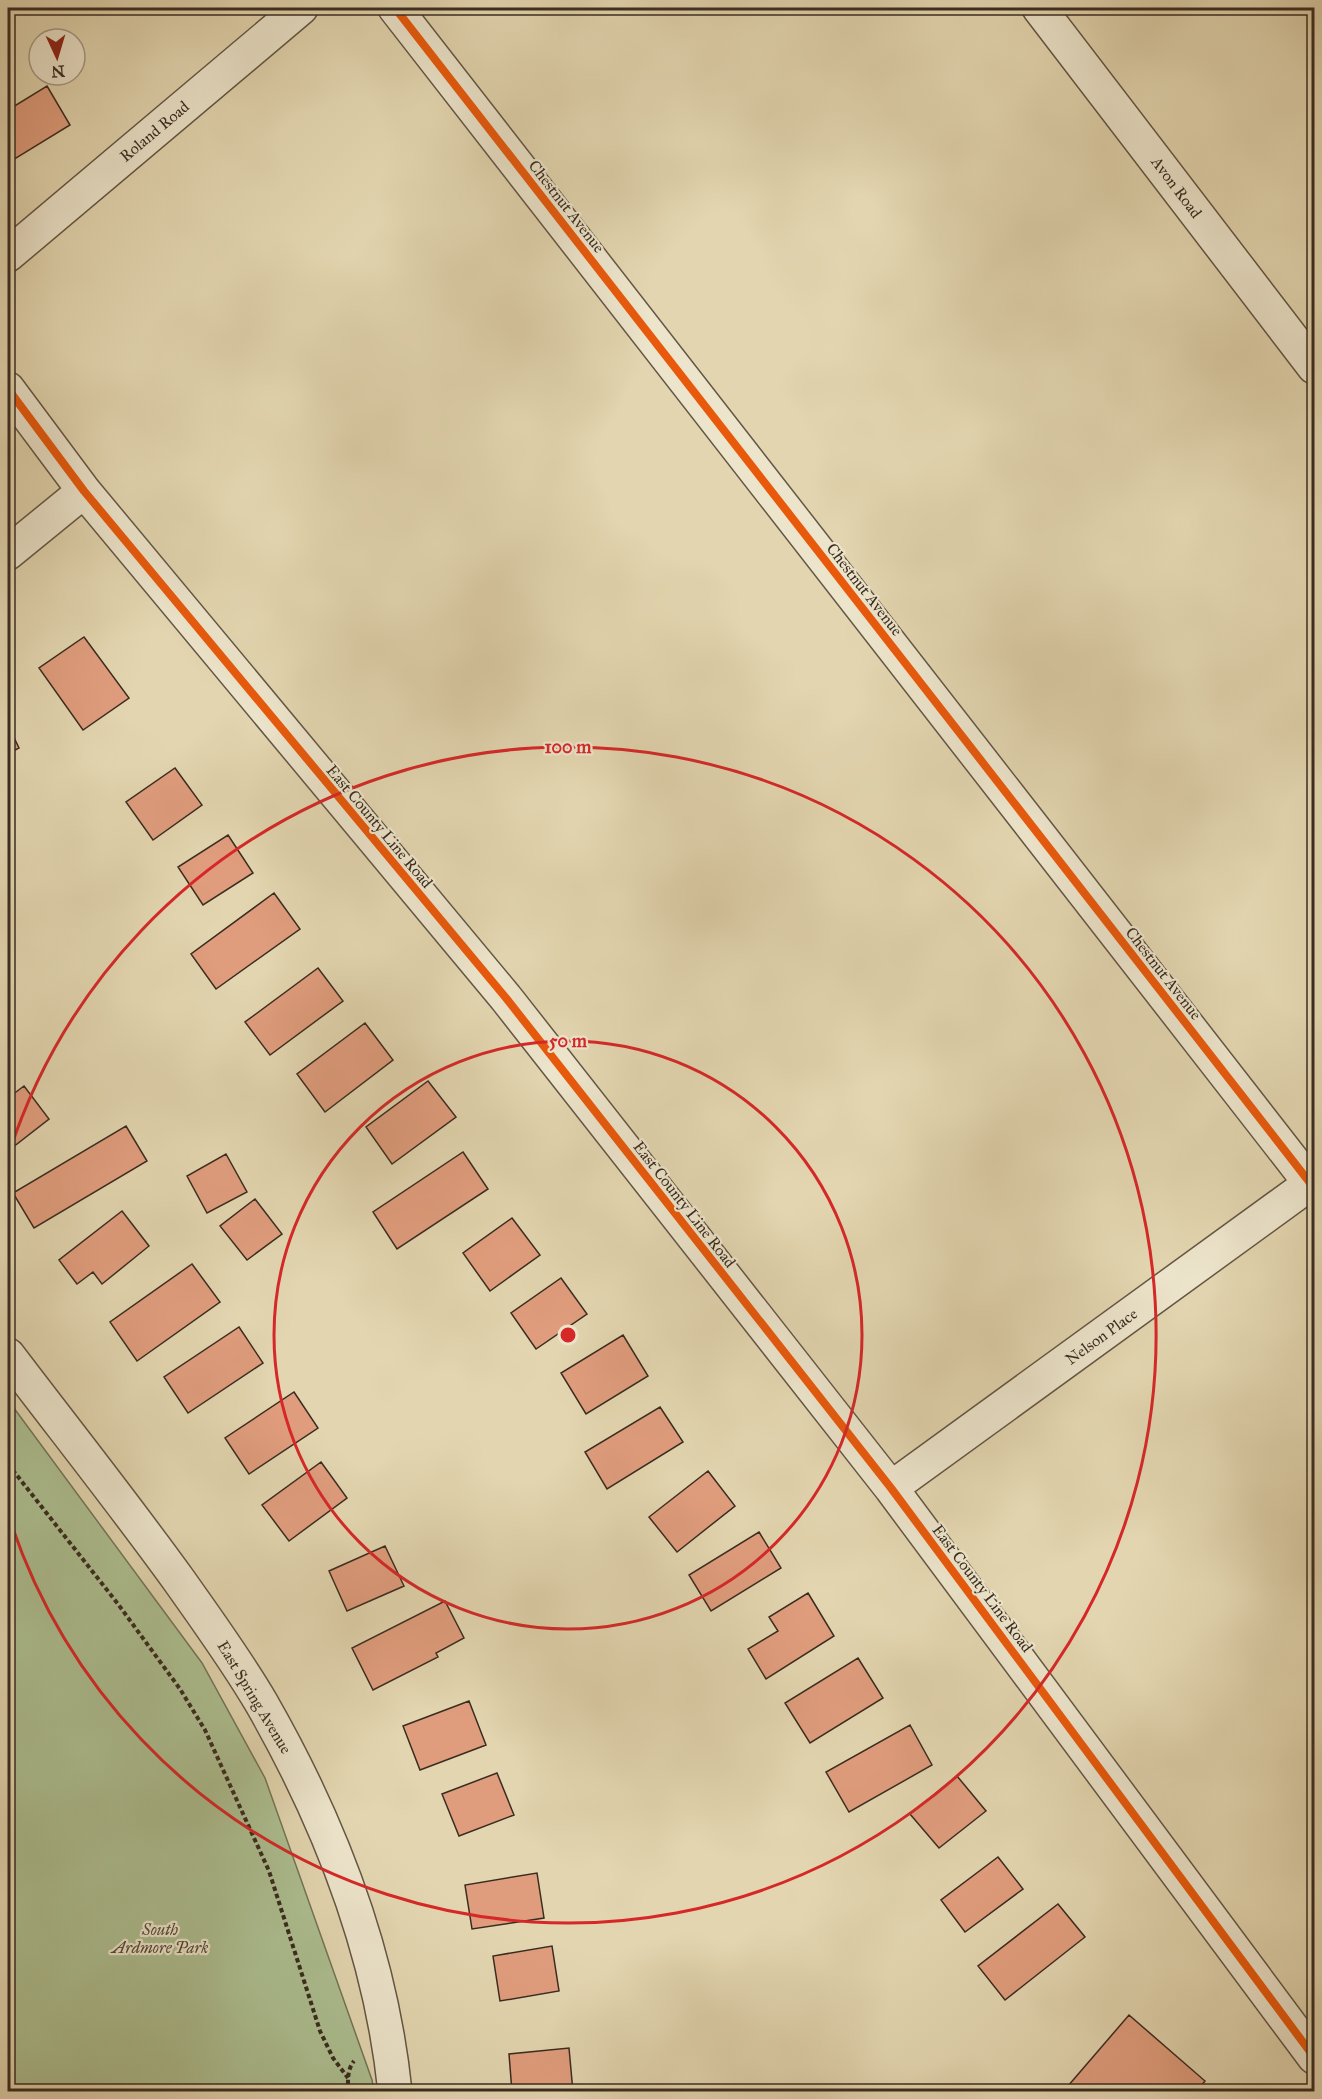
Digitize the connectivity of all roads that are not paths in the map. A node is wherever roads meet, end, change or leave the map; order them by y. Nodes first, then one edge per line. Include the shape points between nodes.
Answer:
1 (301, 8) edge
2 (395, 8) edge
3 (1039, 8) edge
4 (8, 255) edge
5 (1314, 367) edge
6 (8, 389) edge
7 (84, 491) junction
8 (8, 553) edge
9 (1313, 1186) edge
10 (8, 1355) edge
11 (891, 1488) junction
12 (1314, 2057) edge
13 (395, 2091) edge

1 - 4 street, Roland Road
2 - 9 street, Chestnut Avenue
3 - 5 street, Avon Road
6 - 7 street, East County Line Road
7 - 8 street
7 - 11 street, East County Line Road via 506,998
9 - 11 street, Nelson Place
10 - 13 street, East Spring Avenue via 215,1630 293,1762 349,1888 384,2015
11 - 12 street, East County Line Road

